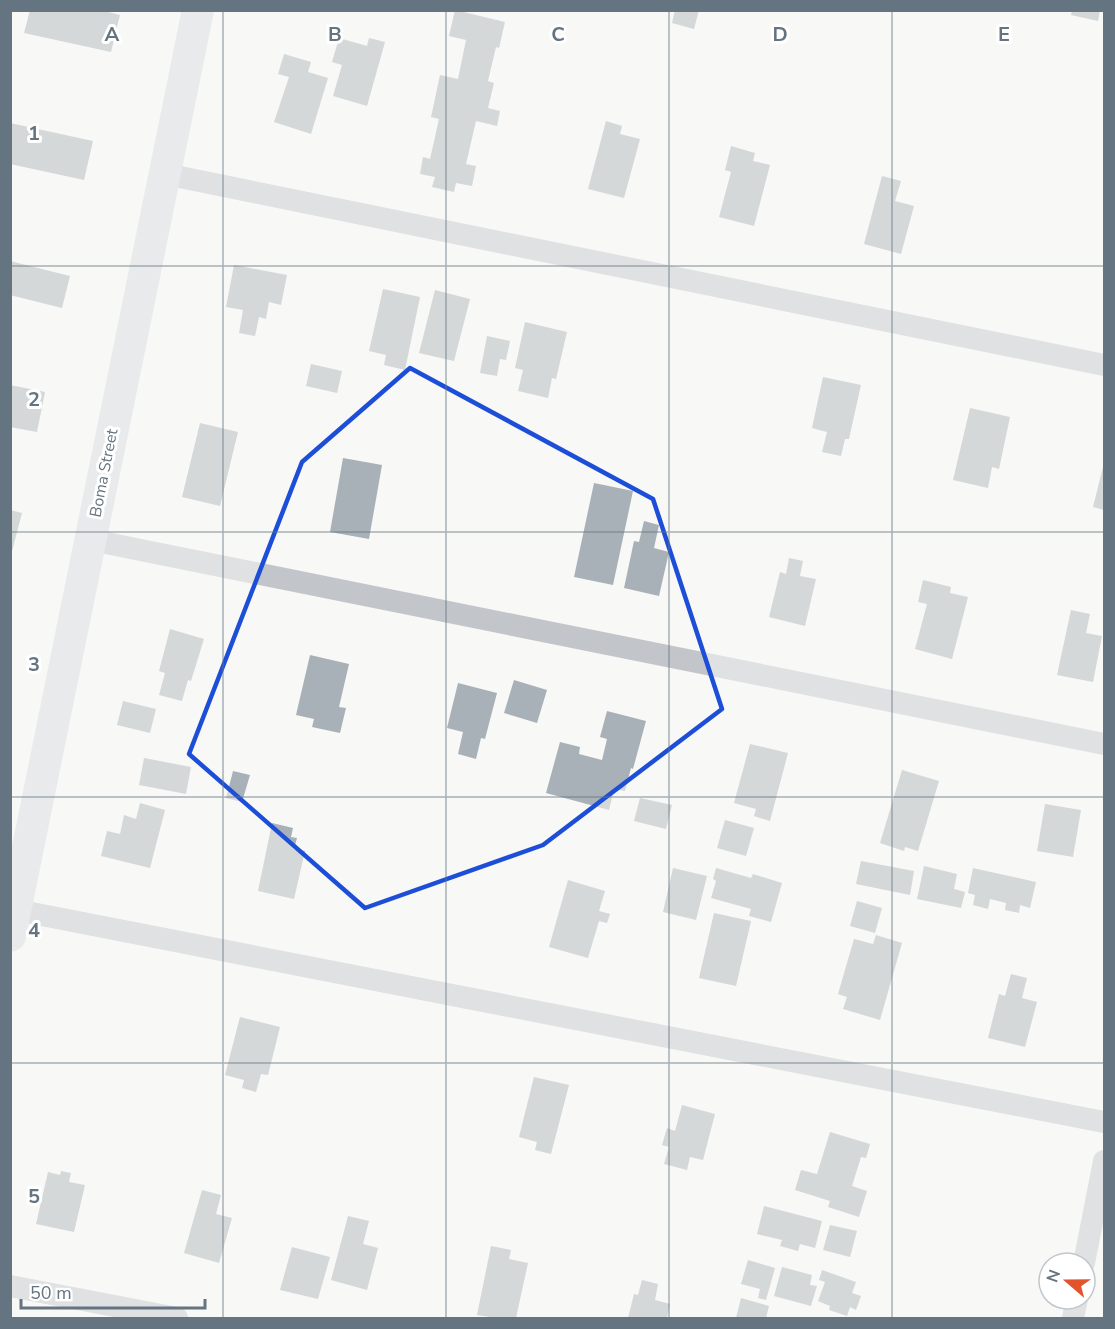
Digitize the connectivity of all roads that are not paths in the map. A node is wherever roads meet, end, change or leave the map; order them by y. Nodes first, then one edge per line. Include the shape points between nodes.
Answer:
1 (198, 10) edge
2 (165, 174) junction
3 (1104, 365) edge
4 (91, 540) junction
5 (1104, 744) edge
6 (13, 923) edge
7 (1104, 1122) edge
8 (1104, 1161) edge
9 (1086, 1251) edge
10 (10, 1286) edge
11 (177, 1318) edge

1 - 2 street, Boma Street
2 - 3 street
2 - 4 street, Boma Street
4 - 5 street
4 - 6 street, Boma Street
6 - 7 street
8 - 9 street
10 - 11 street

